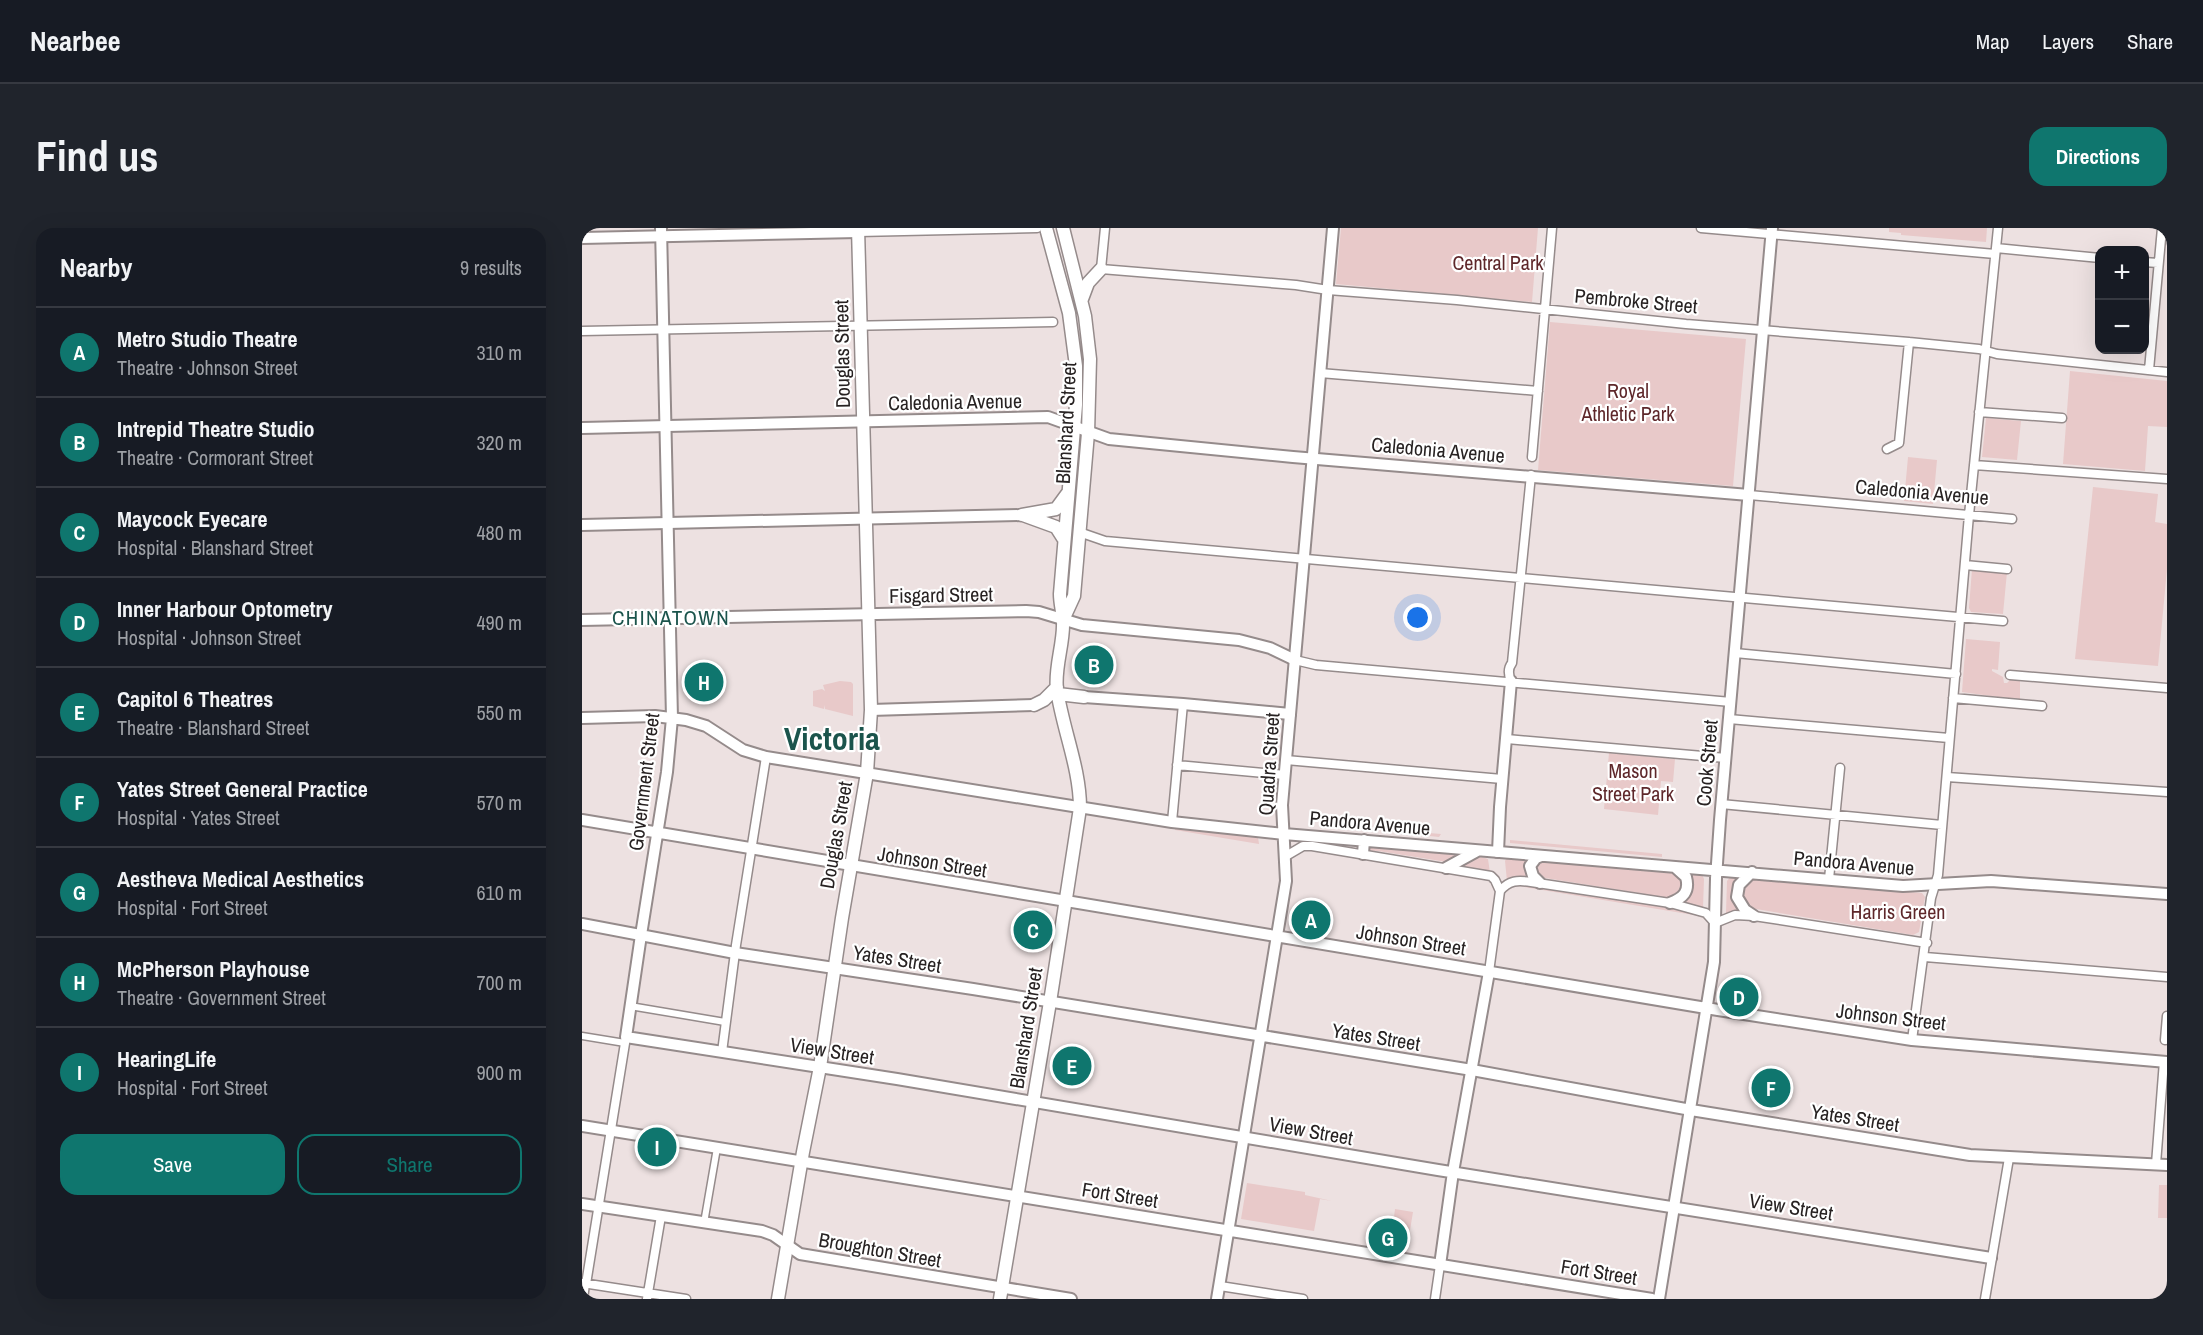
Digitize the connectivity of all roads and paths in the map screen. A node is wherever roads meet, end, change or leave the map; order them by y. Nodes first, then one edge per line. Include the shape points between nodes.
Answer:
1 (1037, 228) edge
2 (1046, 228) edge
3 (1063, 228) edge
4 (1105, 228) edge
5 (1333, 228) edge
6 (1552, 228) edge
7 (1701, 228) edge
8 (1998, 228) edge
9 (2162, 228) edge
10 (858, 230) edge
11 (1772, 231) edge
12 (661, 232) edge
13 (582, 238) edge
14 (1996, 251) junction
15 (2095, 258) edge
16 (1072, 261) junction
17 (2149, 262) edge
18 (2158, 263) junction
19 (1101, 269) junction
20 (1328, 290) junction
21 (1081, 300) junction
22 (1546, 310) junction
23 (1053, 322) dead end
24 (862, 327) junction
25 (662, 330) junction
26 (1763, 330) junction
27 (582, 331) edge
28 (1909, 342) junction
29 (1985, 351) junction
30 (2149, 370) junction
31 (2167, 372) edge
32 (1320, 373) junction
33 (1538, 391) junction
34 (1979, 412) junction
35 (2062, 418) dead end
36 (863, 422) junction
37 (664, 426) junction
38 (1074, 427) junction
39 (582, 428) edge
40 (1088, 433) junction
41 (1887, 450) dead end
42 (1312, 458) junction
43 (1532, 458) dead end
44 (1974, 465) junction
45 (1531, 475) junction
46 (2167, 479) edge
47 (1067, 494) junction
48 (1749, 495) junction
49 (1022, 515) junction
50 (1969, 515) junction
51 (866, 518) junction
52 (2012, 519) dead end
53 (668, 523) junction
54 (582, 525) edge
55 (1079, 532) junction
56 (1063, 538) junction
57 (1303, 559) junction
58 (1965, 565) junction
59 (2007, 569) dead end
60 (1520, 579) junction
61 (1740, 599) junction
62 (868, 615) junction
63 (1960, 617) junction
64 (670, 618) junction
65 (582, 620) edge
66 (1063, 620) junction
67 (2003, 621) dead end
68 (1735, 653) junction
69 (1295, 660) junction
70 (1956, 674) junction
71 (2010, 675) dead end
72 (1511, 681) junction
73 (2167, 688) edge
74 (1084, 697) joint
75 (1953, 698) junction
76 (1059, 700) junction
77 (1731, 702) junction
78 (1183, 704) junction
79 (1035, 705) junction
80 (2042, 706) dead end
81 (871, 710) junction
82 (1290, 714) junction
83 (582, 718) edge
84 (672, 718) junction
85 (1729, 718) junction
86 (1949, 738) junction
87 (1507, 740) junction
88 (766, 758) junction
89 (1726, 758) junction
90 (1286, 760) junction
91 (1177, 765) junction
92 (1840, 768) dead end
93 (867, 773) junction
94 (1285, 775) junction
95 (1947, 777) junction
96 (1502, 779) junction
97 (2167, 792) edge
98 (1721, 804) junction
99 (1080, 808) junction
100 (1836, 815) junction
101 (582, 820) edge
102 (1172, 822) junction
103 (1942, 825) junction
104 (657, 833) junction
105 (1284, 834) junction
106 (1364, 840) junction
107 (751, 849) junction
108 (1477, 850) junction
109 (1498, 852) junction
110 (1363, 854) junction
111 (1286, 856) junction
112 (1541, 856) junction
113 (850, 867) junction
114 (1446, 868) junction
115 (1676, 868) junction
116 (1717, 870) junction
117 (1752, 872) junction
118 (1829, 879) junction
119 (1540, 883) junction
120 (1935, 885) junction
121 (1500, 891) junction
122 (2167, 894) edge
123 (1066, 902) junction
124 (1670, 903) junction
125 (1754, 916) junction
126 (644, 917) junction
127 (1715, 923) junction
128 (582, 924) edge
129 (625, 932) junction
130 (641, 935) junction
131 (1277, 937) junction
132 (1927, 943) junction
133 (735, 953) junction
134 (1925, 957) junction
135 (834, 967) junction
136 (1489, 972) junction
137 (2167, 977) edge
138 (1050, 1002) junction
139 (630, 1006) junction
140 (1707, 1009) junction
141 (2167, 1016) edge
142 (725, 1022) junction
143 (582, 1036) edge
144 (1261, 1036) junction
145 (625, 1040) junction
146 (1912, 1040) junction
147 (2165, 1040) dead end
148 (722, 1052) junction
149 (2165, 1061) edge
150 (820, 1067) junction
151 (1472, 1070) junction
152 (1034, 1102) junction
153 (1691, 1110) junction
154 (582, 1126) edge
155 (611, 1131) junction
156 (1245, 1138) junction
157 (717, 1148) junction
158 (2009, 1158) junction
159 (802, 1161) junction
160 (2162, 1164) edge
161 (1453, 1172) junction
162 (1018, 1196) junction
163 (582, 1204) edge
164 (599, 1207) junction
165 (1675, 1207) junction
166 (661, 1216) junction
167 (704, 1223) junction
168 (1229, 1231) junction
169 (787, 1243) junction
170 (1991, 1258) junction
171 (1440, 1265) junction
172 (584, 1284) edge
173 (1220, 1286) junction
174 (1001, 1293) edge
175 (648, 1296) edge
176 (584, 1299) edge
177 (686, 1299) edge
178 (778, 1299) edge
179 (1071, 1299) edge
180 (1217, 1299) edge
181 (1303, 1299) edge
182 (1435, 1299) edge
183 (1652, 1299) edge
184 (1659, 1299) edge
185 (1985, 1299) edge

1 - 10 street
2 - 38 main road, Blanshard Street via 1072,333
3 - 16 main road, Blanshard Street
4 - 19 street
5 - 20 main road, Quadra Street
6 - 22 street
7 - 11 street
8 - 14 street
9 - 18 street
10 - 12 main road
10 - 24 main road, Douglas Street
11 - 14 street
11 - 26 main road, Cook Street
12 - 13 main road
12 - 25 main road, Government Street
14 - 15 street
14 - 29 street
16 - 19 main road via 1084,268
16 - 21 main road, Blanshard Street
17 - 18 street
18 - 30 street
19 - 20 street, Pembroke Street
19 - 21 main road via 1087,285
20 - 22 street, Pembroke Street
20 - 32 main road, Quadra Street
21 - 40 main road, Blanshard Street via 1090,359
22 - 26 street, Pembroke Street
22 - 33 street
23 - 24 street
24 - 25 street
24 - 36 main road, Douglas Street
25 - 27 street
25 - 37 main road, Government Street
26 - 28 street, Pembroke Street
26 - 48 main road, Cook Street
28 - 29 street, Pembroke Street
28 - 41 street via 1899,443
29 - 30 street, Pembroke Street
29 - 34 street
30 - 31 street, Pembroke Street
32 - 33 street
32 - 42 main road, Quadra Street
33 - 43 street
34 - 35 street
34 - 44 street
36 - 37 main road, Caledonia Avenue
36 - 38 main road, Caledonia Avenue via 1048,417
36 - 51 main road, Douglas Street
37 - 39 main road, Caledonia Avenue
37 - 53 main road, Government Street
38 - 40 main road, Caledonia Avenue
38 - 47 main road, Blanshard Street
40 - 42 main road, Caledonia Avenue via 1109,439
40 - 55 main road, Blanshard Street
42 - 45 main road, Caledonia Avenue
42 - 57 main road, Quadra Street
44 - 46 street
44 - 50 street
45 - 48 main road, Caledonia Avenue
45 - 60 street
47 - 49 main road via 1056,509
47 - 56 main road, Blanshard Street
48 - 50 street, Caledonia Avenue
48 - 61 main road, Cook Street
49 - 51 main road
49 - 56 main road via 1056,527
50 - 52 street, Caledonia Avenue
50 - 58 street
51 - 53 main road
51 - 62 main road, Douglas Street
53 - 54 main road
53 - 64 main road, Government Street
55 - 57 street via 1106,541
55 - 66 main road, Blanshard Street via 1074,596
56 - 66 main road, Blanshard Street
57 - 60 street
57 - 69 main road, Quadra Street
58 - 59 street
58 - 63 street
60 - 61 street
60 - 72 street via 1509,667
61 - 63 street
61 - 68 main road, Cook Street
62 - 64 main road, Fisgard Street
62 - 66 main road, Fisgard Street via 1026,611
62 - 81 main road, Douglas Street
63 - 67 street
63 - 70 street
64 - 65 main road, Fisgard Street
64 - 84 main road, Government Street
66 - 69 main road, Fisgard Street via 1239,640
66 - 76 main road, Blanshard Street
68 - 70 street
68 - 77 main road, Cook Street
69 - 72 street
69 - 82 main road, Quadra Street
70 - 75 street
71 - 73 street
72 - 77 street
72 - 87 main road
74 - 76 main road
74 - 78 main road
75 - 80 street
75 - 86 street
76 - 79 main road
76 - 79 main road via 1044,700
76 - 99 main road, Blanshard Street
77 - 85 main road, Cook Street
78 - 82 main road
78 - 91 street
79 - 81 main road
81 - 93 main road, Douglas Street
82 - 90 main road, Quadra Street
83 - 84 main road, Pandora Avenue
84 - 88 main road, Pandora Avenue via 706,726 743,750
84 - 104 main road, Government Street
85 - 86 street
85 - 89 main road, Cook Street
86 - 95 street
87 - 89 street
87 - 96 main road
88 - 93 main road, Pandora Avenue
88 - 107 street
89 - 98 main road, Cook Street
90 - 94 main road, Quadra Street
90 - 96 street
91 - 94 street
91 - 102 street
92 - 100 street
93 - 99 main road, Pandora Avenue
93 - 113 main road, Douglas Street
94 - 105 main road, Quadra Street
95 - 97 street
95 - 103 street
96 - 109 main road
98 - 100 street
98 - 116 main road, Cook Street
99 - 102 main road, Pandora Avenue
99 - 123 main road, Blanshard Street
100 - 103 street
100 - 118 street
101 - 104 main road, Johnson Street
102 - 105 main road, Pandora Avenue
103 - 120 street
104 - 107 main road, Johnson Street
104 - 126 main road, Government Street
105 - 106 main road, Pandora Avenue
105 - 111 main road, Quadra Street
106 - 108 main road, Pandora Avenue
106 - 110 main road
107 - 113 main road, Johnson Street
107 - 133 street
108 - 109 main road, Pandora Avenue
108 - 114 main road
109 - 112 main road, Pandora Avenue
110 - 111 street, Pandora Avenue via 1303,846
110 - 114 street, Pandora Avenue
111 - 131 main road, Quadra Street
112 - 115 main road, Pandora Avenue
112 - 119 main road via 1530,866
113 - 123 main road, Johnson Street
113 - 135 main road, Douglas Street
114 - 121 street, Pandora Avenue via 1491,876
115 - 116 main road, Pandora Avenue
115 - 124 main road via 1686,877 1687,889 1681,899
116 - 117 main road, Pandora Avenue
116 - 127 main road, Cook Street
117 - 118 main road, Pandora Avenue
117 - 125 main road via 1739,885 1737,897
118 - 120 main road, Pandora Avenue
119 - 121 street via 1514,880
119 - 124 street
120 - 122 main road, Pandora Avenue via 1991,881
120 - 132 street
121 - 136 street
123 - 131 main road, Johnson Street
123 - 138 main road, Blanshard Street
124 - 127 street via 1706,913
125 - 127 street via 1735,915
125 - 132 street
126 - 129 main road
126 - 130 main road, Government Street
127 - 140 main road, Cook Street
128 - 129 main road, Yates Street
129 - 130 main road, Yates Street
130 - 133 main road, Yates Street
130 - 139 main road, Government Street
131 - 136 main road, Johnson Street
131 - 144 main road, Quadra Street
132 - 134 street
133 - 135 main road, Yates Street
133 - 142 street
134 - 137 street
134 - 146 street
135 - 138 main road, Yates Street
135 - 150 main road, Douglas Street
136 - 140 main road, Johnson Street
136 - 151 main road
138 - 144 main road, Yates Street
138 - 152 main road, Blanshard Street
139 - 142 street
139 - 145 main road, Government Street
140 - 146 main road, Johnson Street
140 - 153 main road, Cook Street
141 - 147 street
142 - 148 street
143 - 145 street
144 - 151 main road, Yates Street
144 - 156 main road, Quadra Street
145 - 148 main road, View Street
145 - 155 street, Government Street
146 - 149 main road, Johnson Street
148 - 150 main road, View Street
149 - 160 street
150 - 152 main road, View Street
150 - 159 main road, Douglas Street
151 - 153 main road, Yates Street
151 - 161 main road
152 - 156 main road, View Street
152 - 162 main road, Blanshard Street
153 - 158 main road, Yates Street
153 - 165 main road, Cook Street
154 - 155 main road, Fort Street
155 - 157 main road, Fort Street
155 - 164 street, Government Street
156 - 161 main road, View Street
156 - 168 main road, Quadra Street
157 - 159 main road, Fort Street
157 - 167 street
158 - 160 main road, Yates Street
158 - 170 street
159 - 162 main road, Fort Street
159 - 169 main road, Douglas Street
161 - 165 main road, View Street
161 - 171 main road
162 - 168 main road, Fort Street
162 - 174 main road, Blanshard Street
163 - 164 main road, Broughton Street
164 - 166 main road, Broughton Street
164 - 172 street, Government Street
165 - 170 main road, View Street
165 - 184 main road, Cook Street
166 - 167 main road, Broughton Street
166 - 175 street
167 - 169 main road, Broughton Street via 762,1231
168 - 171 main road, Fort Street
168 - 173 main road, Quadra Street
169 - 174 main road, Broughton Street via 800,1254
169 - 178 main road, Douglas Street
170 - 185 street
171 - 182 street
171 - 183 main road, Fort Street
172 - 175 street
172 - 176 street, Government Street
173 - 180 main road, Quadra Street
173 - 181 street
174 - 179 main road, Broughton Street
175 - 177 street

